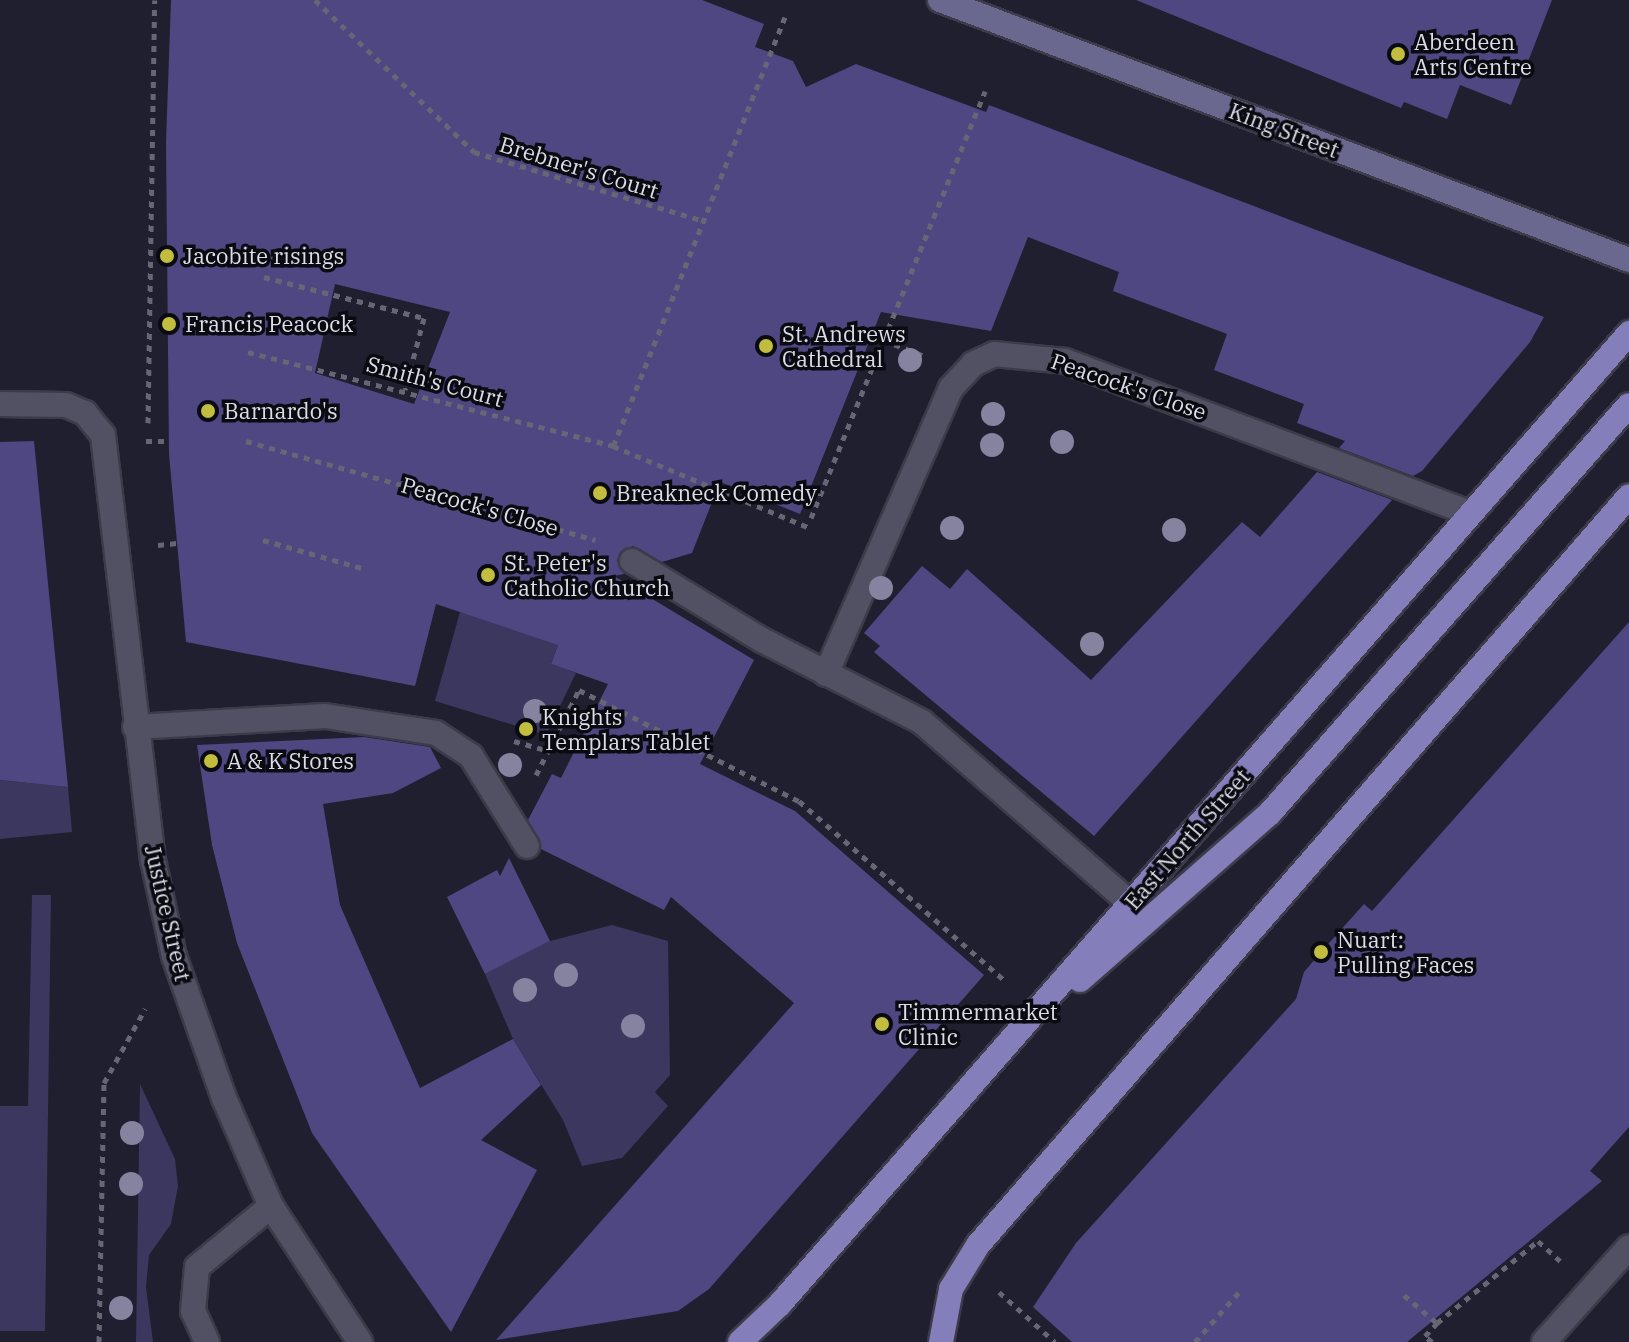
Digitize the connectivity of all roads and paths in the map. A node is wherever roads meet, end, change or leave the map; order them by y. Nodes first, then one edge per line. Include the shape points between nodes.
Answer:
1 (155, 0) edge
2 (315, 0) edge
3 (940, 0) edge
4 (785, 17) dead end
5 (985, 91) dead end
6 (701, 220) junction
7 (1629, 260) edge
8 (264, 277) dead end
9 (1629, 333) edge
10 (883, 340) junction
11 (248, 352) dead end
12 (917, 353) dead end
13 (405, 390) junction
14 (0, 404) edge
15 (1629, 405) edge
16 (147, 441) dead end
17 (246, 441) dead end
18 (613, 446) junction
19 (1629, 496) edge
20 (1470, 513) junction
21 (811, 518) dead end
22 (808, 527) dead end
23 (263, 540) dead end
24 (632, 561) joint
25 (361, 568) dead end
26 (826, 674) junction
27 (135, 727) junction
28 (504, 738) dead end
29 (527, 846) dead end
30 (1131, 904) junction
31 (174, 956) junction
32 (1038, 1009) junction
33 (1015, 1036) junction
34 (271, 1206) junction
35 (1629, 1247) edge
36 (965, 1262) junction
37 (1591, 1289) junction
38 (1240, 1291) dead end
39 (1404, 1295) dead end
40 (1437, 1323) junction
41 (99, 1342) edge
42 (207, 1342) edge
43 (360, 1342) edge
44 (740, 1342) edge
45 (941, 1342) edge
46 (1055, 1342) edge
47 (1195, 1342) edge
48 (1432, 1342) edge
49 (1544, 1342) edge

1 - 16 path
2 - 6 path, Brebner's Court via 474,152
3 - 7 street, King Street
4 - 6 path
5 - 10 path
6 - 18 path
8 - 13 path via 424,318
9 - 20 main road, East North Street
10 - 12 path
10 - 21 path
11 - 13 path, Smith's Court
13 - 18 path, Smith's Court
14 - 27 street, Justice Street via 76,408 91,419 105,443
15 - 33 main road via 1270,813
17 - 24 path, Peacock's Close via 589,536
18 - 22 path, Smith's Court
19 - 36 main road
20 - 26 street, Peacock's Close via 1065,361 994,354 964,372 940,410
20 - 30 main road, East North Street
23 - 25 path
24 - 26 street
26 - 30 street via 922,722
27 - 29 street via 325,716 436,733 471,756
27 - 31 street, Justice Street via 153,860
28 - 32 path via 548,751 579,690 758,780 799,801
30 - 32 main road, East North Street
31 - 34 street, Justice Street via 224,1098
31 - 41 path via 104,1083
32 - 33 main road, East North Street
33 - 44 main road, East North Street via 780,1304
34 - 42 street via 197,1267 193,1311
34 - 43 street, Justice Street
35 - 37 street
36 - 45 main road via 951,1289
36 - 46 path
37 - 40 path via 1538,1241
37 - 49 street
38 - 47 path
39 - 40 path
40 - 48 path via 1425,1336

